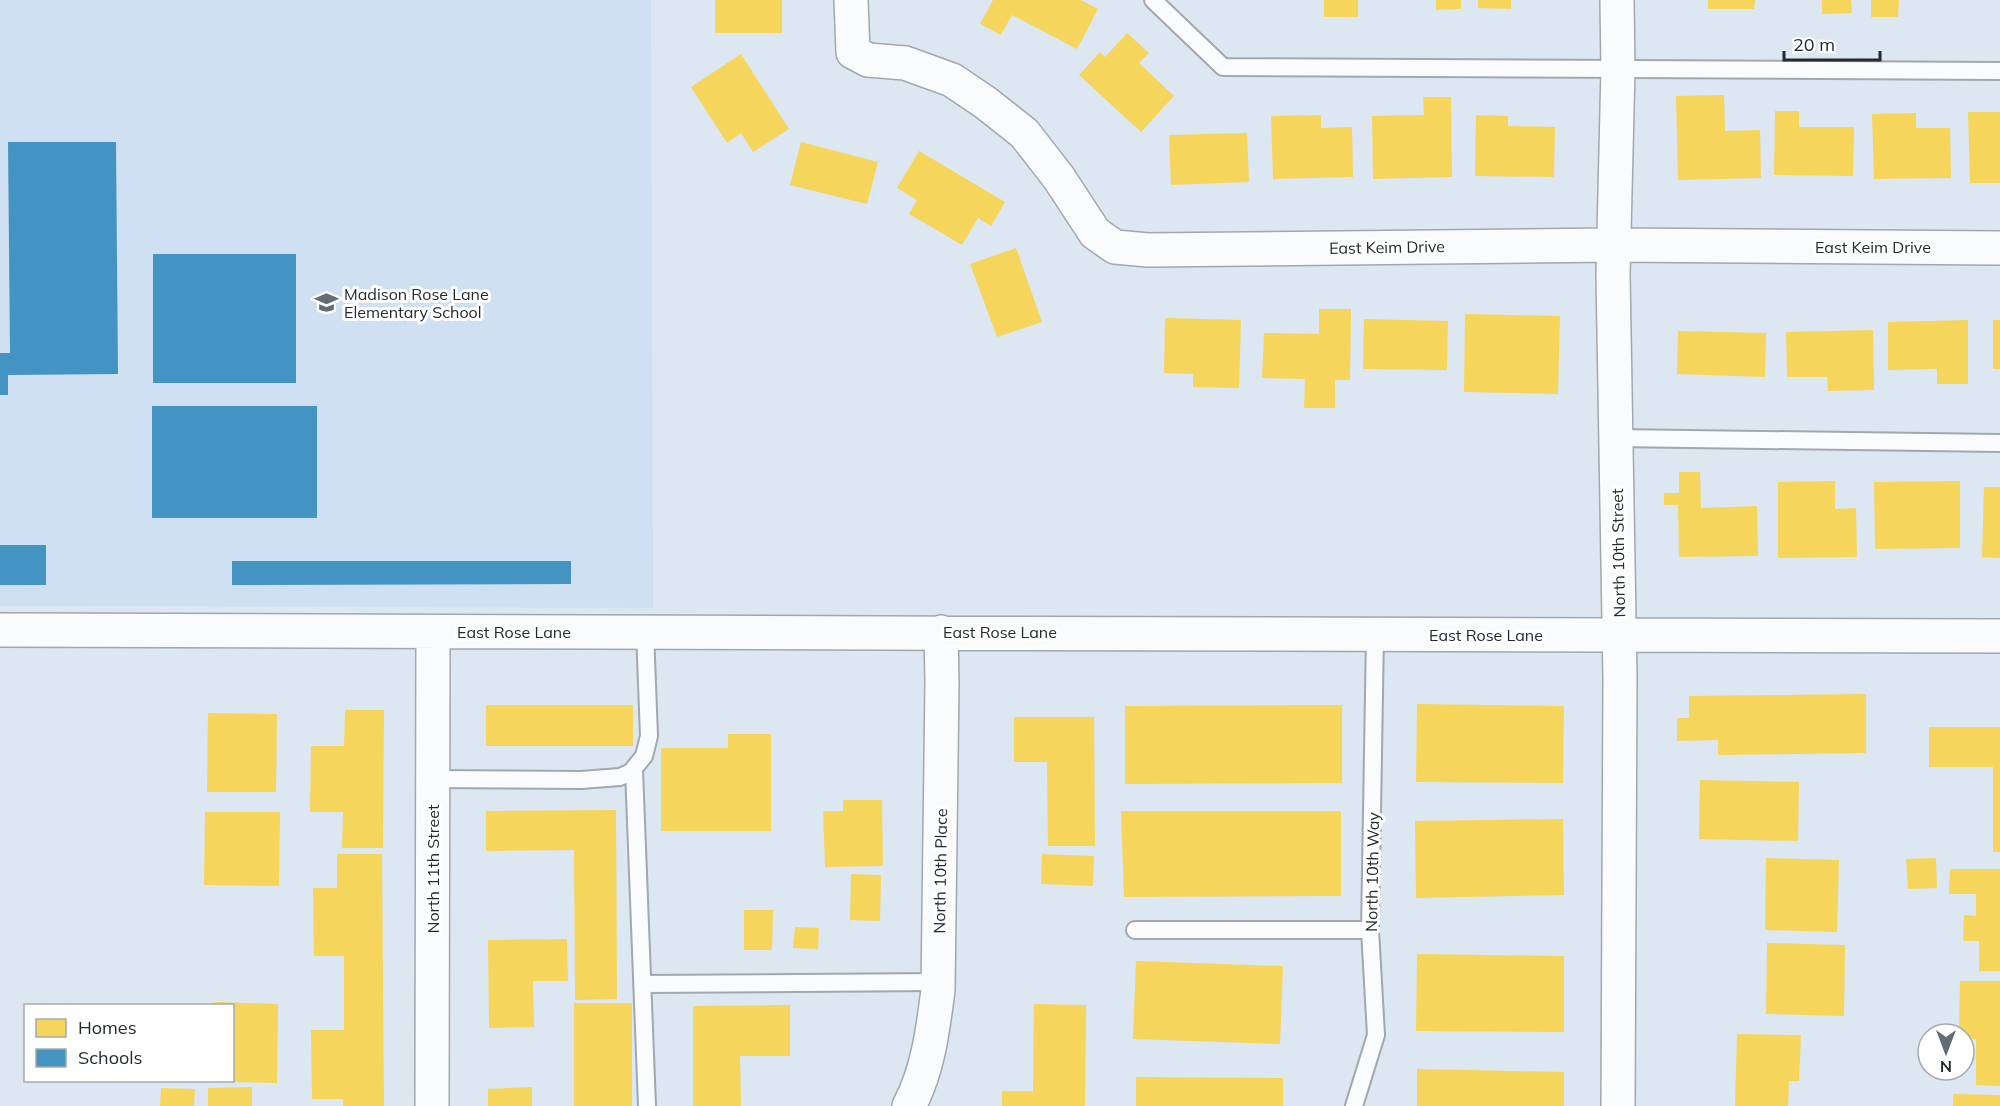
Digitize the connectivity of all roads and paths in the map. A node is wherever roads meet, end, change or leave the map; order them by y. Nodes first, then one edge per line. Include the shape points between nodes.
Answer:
1 (851, 0) edge
2 (1153, 0) edge
3 (1617, 0) edge
4 (1618, 69) junction
5 (2000, 71) edge
6 (1613, 245) junction
7 (2000, 248) edge
8 (1615, 438) junction
9 (2000, 443) edge
10 (0, 630) edge
11 (433, 632) junction
12 (645, 632) junction
13 (941, 632) junction
14 (1375, 635) junction
15 (1619, 636) junction
16 (2000, 636) edge
17 (634, 770) junction
18 (433, 779) junction
19 (1135, 930) dead end
20 (1370, 930) junction
21 (938, 982) junction
22 (643, 984) junction
23 (432, 1106) edge
24 (647, 1106) edge
25 (909, 1106) edge
26 (1354, 1106) edge
27 (1618, 1106) edge

1 - 6 street, East Keim Drive via 853,52 868,60 905,63 952,80 986,103 1024,133 1095,233 1115,247 1148,250
2 - 4 lane via 1223,67
3 - 4 street, North 10th Street
4 - 5 lane
4 - 6 street, North 10th Street
6 - 7 street, East Keim Drive
6 - 8 street, North 10th Street
8 - 9 lane
8 - 15 street, North 10th Street
10 - 11 street, East Rose Lane
11 - 12 street, East Rose Lane
11 - 18 street, North 11th Street
12 - 13 street, East Rose Lane
12 - 17 lane via 649,736 644,756
13 - 14 street, East Rose Lane
13 - 21 street, North 10th Place
14 - 15 street, East Rose Lane
14 - 20 lane, North 10th Way
15 - 16 street, East Rose Lane
15 - 27 street, North 10th Street
17 - 18 lane via 620,777 581,780
17 - 22 lane
18 - 23 street, North 11th Street
19 - 20 lane
20 - 26 lane, North 10th Way via 1376,1035
21 - 22 lane
21 - 25 street, North 10th Place via 931,1039
22 - 24 lane

